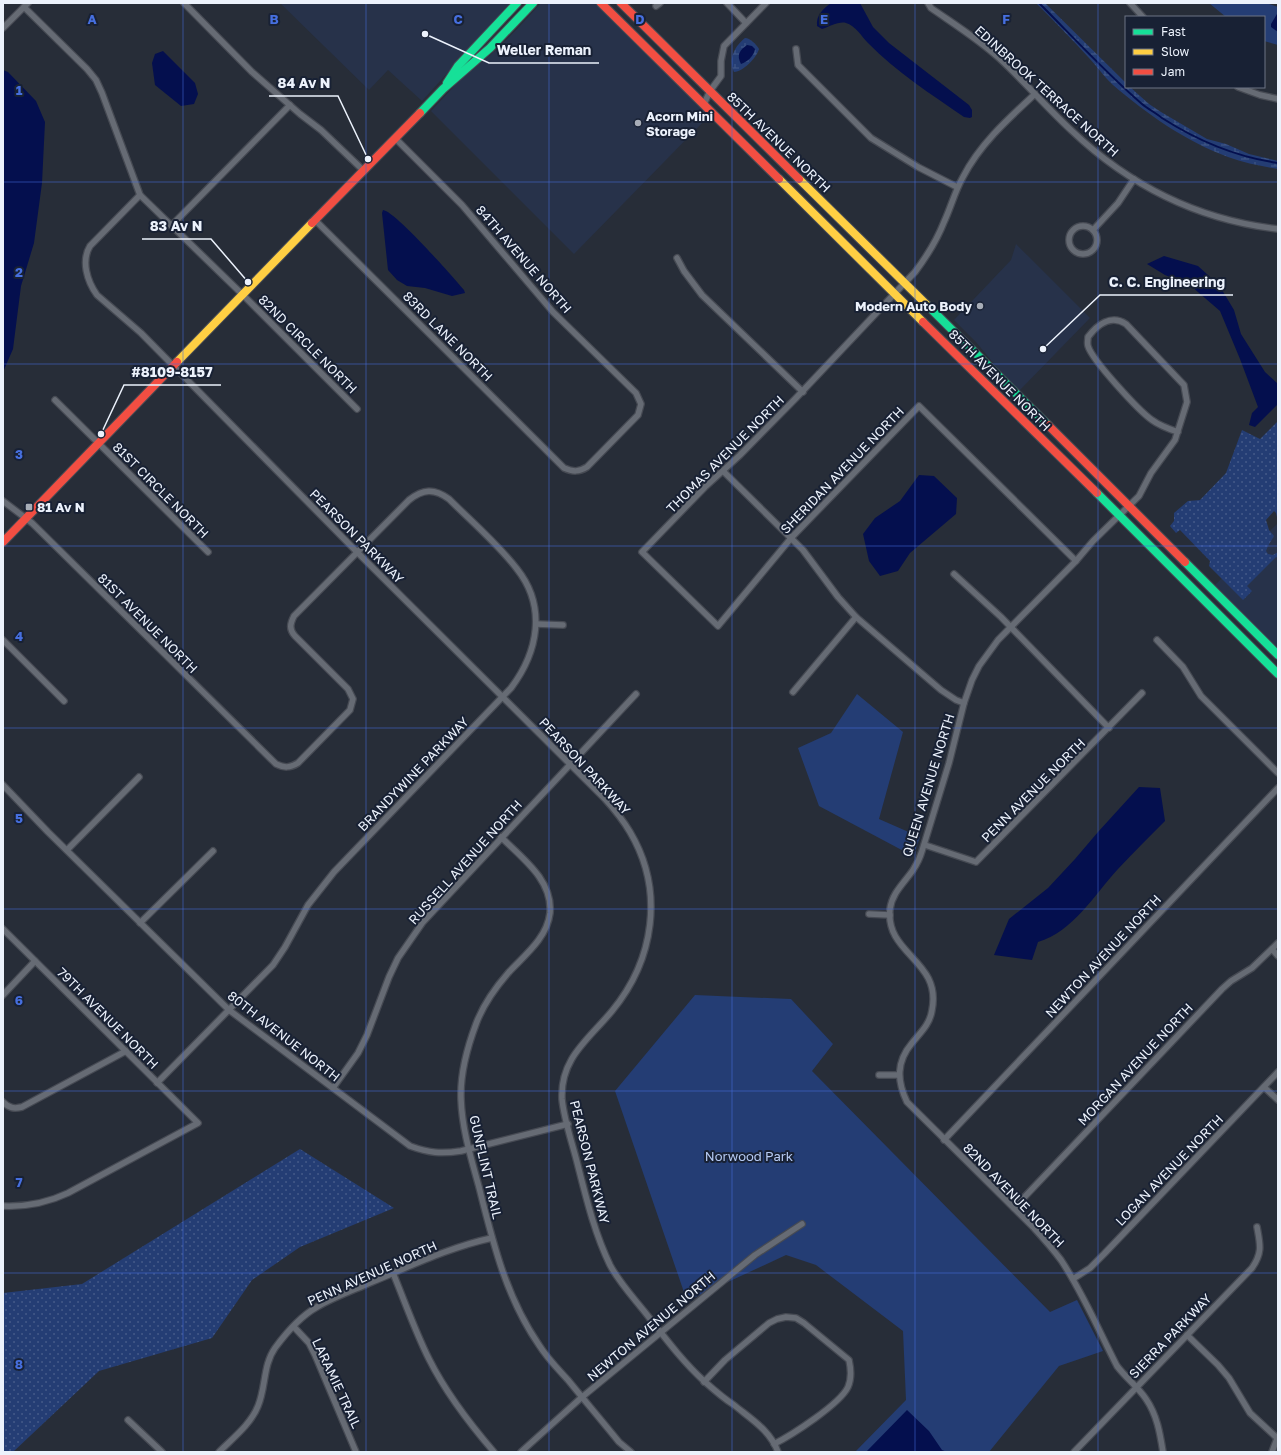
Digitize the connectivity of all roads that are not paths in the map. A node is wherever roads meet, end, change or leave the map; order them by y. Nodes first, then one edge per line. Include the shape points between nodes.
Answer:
1 (184, 3) edge
2 (517, 3) edge
3 (533, 3) edge
4 (601, 3) edge
5 (621, 3) edge
6 (727, 3) edge
7 (766, 3) edge
8 (928, 3) edge
9 (1130, 3) edge
10 (26, 5) edge
11 (1142, 16) edge
12 (746, 23) junction
13 (3, 28) edge
14 (796, 49) dead end
15 (1241, 88) edge
16 (443, 89) junction
17 (710, 91) junction
18 (1034, 94) junction
19 (1278, 99) edge
20 (704, 104) junction
21 (290, 105) junction
22 (396, 138) junction
23 (364, 171) junction
24 (1134, 180) junction
25 (957, 187) junction
26 (140, 195) junction
27 (316, 220) junction
28 (171, 226) junction
29 (1278, 229) edge
30 (1093, 230) junction
31 (677, 258) dead end
32 (904, 283) junction
33 (894, 293) junction
34 (243, 295) junction
35 (174, 366) junction
36 (802, 392) junction
37 (55, 400) dead end
38 (357, 409) dead end
39 (1178, 432) junction
40 (98, 443) junction
41 (564, 468) joint
42 (723, 471) junction
43 (3, 501) edge
44 (1130, 506) junction
45 (1119, 515) junction
46 (26, 518) junction
47 (792, 537) junction
48 (3, 542) edge
49 (208, 552) dead end
50 (357, 552) junction
51 (1076, 561) junction
52 (954, 574) dead end
53 (856, 617) junction
54 (536, 624) junction
55 (563, 625) dead end
56 (718, 626) joint
57 (1010, 628) junction
58 (3, 640) edge
59 (1157, 640) dead end
60 (1278, 655) edge
61 (1278, 674) edge
62 (793, 692) dead end
63 (1142, 693) dead end
64 (636, 694) dead end
65 (503, 696) junction
66 (64, 701) dead end
67 (964, 703) junction
68 (1109, 728) junction
69 (570, 764) junction
70 (1278, 773) edge
71 (139, 778) dead end
72 (3, 785) edge
73 (1278, 788) edge
74 (501, 837) junction
75 (924, 845) junction
76 (67, 850) junction
77 (213, 851) dead end
78 (870, 914) dead end
79 (890, 915) junction
80 (140, 923) junction
81 (3, 929) edge
82 (1278, 943) edge
83 (1272, 949) junction
84 (1278, 956) edge
85 (35, 961) junction
86 (3, 995) edge
87 (229, 1010) junction
88 (126, 1051) junction
89 (1278, 1072) edge
90 (879, 1075) dead end
91 (899, 1076) junction
92 (157, 1083) junction
93 (1264, 1087) junction
94 (333, 1088) junction
95 (1278, 1100) edge
96 (3, 1102) edge
97 (913, 1109) joint
98 (568, 1124) junction
99 (944, 1140) junction
100 (469, 1149) junction
101 (3, 1206) edge
102 (1014, 1208) junction
103 (802, 1224) dead end
104 (1257, 1227) dead end
105 (492, 1238) junction
106 (393, 1273) junction
107 (1073, 1279) junction
108 (294, 1327) junction
109 (661, 1333) junction
110 (1187, 1335) junction
111 (704, 1382) junction
112 (1136, 1387) junction
113 (582, 1397) junction
114 (128, 1420) dead end
115 (1277, 1437) edge
116 (774, 1444) junction
117 (162, 1452) edge
118 (219, 1452) edge
119 (356, 1452) edge
120 (494, 1452) edge
121 (521, 1452) edge
122 (631, 1452) edge
123 (778, 1452) edge
124 (1074, 1452) edge
125 (1163, 1452) edge
126 (1272, 1452) edge

1 - 21 street via 252,72
2 - 16 main road via 458,66
3 - 16 main road via 479,59
4 - 20 main road, 85TH AVENUE NORTH
5 - 17 main road, 85TH AVENUE NORTH
6 - 12 street
7 - 12 street
8 - 18 street, EDINBROOK TERRACE NORTH via 931,8 986,47
9 - 11 street
10 - 13 street
10 - 26 street via 96,80
12 - 17 street via 724,46 720,76
14 - 25 street via 798,65 868,135 918,167
15 - 19 street
16 - 22 main road
17 - 20 street
17 - 32 main road, 85TH AVENUE NORTH
18 - 24 street, EDINBROOK TERRACE NORTH via 1092,150
18 - 25 street, THOMAS AVENUE NORTH via 985,144
20 - 33 main road, 85TH AVENUE NORTH
21 - 23 street
21 - 28 street
22 - 23 main road
22 - 41 street, 84TH AVENUE NORTH via 462,205 553,312 636,393 641,404 638,415 587,467 576,471
23 - 27 main road
24 - 29 street, EDINBROOK TERRACE NORTH via 1180,204 1202,212 1242,224
24 - 30 street via 1118,203
25 - 32 street, THOMAS AVENUE NORTH via 936,240 926,258
26 - 28 street, 82ND CIRCLE NORTH
26 - 35 street, PEARSON PARKWAY via 90,246 85,258 86,264 92,287 98,294
27 - 34 main road
27 - 41 street, 83RD LANE NORTH
28 - 34 street, 82ND CIRCLE NORTH
30 - 30 street via 1097,241 1094,249 1082,254 1074,251 1069,243 1073,229 1082,226
31 - 36 street via 702,294
32 - 33 street, THOMAS AVENUE NORTH
32 - 44 main road, 85TH AVENUE NORTH
33 - 36 street, THOMAS AVENUE NORTH
33 - 45 main road, 85TH AVENUE NORTH
34 - 35 main road
34 - 38 street, 82ND CIRCLE NORTH
35 - 40 main road
35 - 50 street, PEARSON PARKWAY
36 - 42 street, THOMAS AVENUE NORTH
37 - 40 street, 81ST CIRCLE NORTH
39 - 39 street, QUEEN AVENUE NORTH via 1187,402 1184,385 1122,320 1100,324 1088,337 1091,353 1143,413 1163,427
39 - 44 street, QUEEN AVENUE NORTH via 1171,447
40 - 46 main road
40 - 49 street, 81ST CIRCLE NORTH
42 - 47 street
42 - 56 street, THOMAS AVENUE NORTH via 642,552
43 - 46 street, 81ST AVENUE NORTH
44 - 45 street, QUEEN AVENUE NORTH
44 - 60 main road, 85TH AVENUE NORTH
45 - 51 street, QUEEN AVENUE NORTH
45 - 61 main road, 85TH AVENUE NORTH
46 - 48 main road
46 - 50 street, 81ST AVENUE NORTH via 276,764 282,767 298,763 353,705 348,689 291,632 290,626 294,616
47 - 51 street, SHERIDAN AVENUE NORTH via 919,406
47 - 53 street
47 - 56 street, SHERIDAN AVENUE NORTH
50 - 54 street, BRANDYWINE PARKWAY via 409,500 421,492 429,490 443,495 518,570 527,584
50 - 65 street, PEARSON PARKWAY
51 - 57 street, QUEEN AVENUE NORTH
52 - 57 street
53 - 62 street
53 - 67 street via 941,690
54 - 55 street
54 - 65 street, BRANDYWINE PARKWAY via 528,661
57 - 67 street, QUEEN AVENUE NORTH via 991,648 979,666
57 - 68 street
58 - 66 street
59 - 70 street via 1183,667 1200,696
63 - 68 street, PENN AVENUE NORTH
64 - 69 street, RUSSELL AVENUE NORTH
65 - 69 street, PEARSON PARKWAY
65 - 87 street, BRANDYWINE PARKWAY via 334,872 308,905 273,965
67 - 75 street, QUEEN AVENUE NORTH
68 - 75 street, PENN AVENUE NORTH via 976,862
69 - 74 street, RUSSELL AVENUE NORTH
69 - 98 street, PEARSON PARKWAY via 614,809 631,833 646,872 651,915 645,950 635,977 611,1013 582,1043 566,1069 562,1099
71 - 76 street
72 - 76 street, 80TH AVENUE NORTH
73 - 99 street, NEWTON AVENUE NORTH
74 - 94 street, RUSSELL AVENUE NORTH via 437,906 410,940 389,977 358,1053
74 - 100 street, GUNFLINT TRAIL via 542,880 547,891 550,913 536,943 488,1000 468,1044 461,1098
75 - 79 street, QUEEN AVENUE NORTH via 918,862 893,898
76 - 80 street, 80TH AVENUE NORTH
77 - 80 street
78 - 79 street
79 - 91 street, QUEEN AVENUE NORTH via 896,940 927,975 934,999 928,1023 905,1052 900,1063
80 - 87 street, 80TH AVENUE NORTH
81 - 85 street, 79TH AVENUE NORTH
82 - 83 street, MORGAN AVENUE NORTH
83 - 84 street
83 - 102 street, MORGAN AVENUE NORTH via 1252,968 1222,989
85 - 86 street
85 - 88 street, 79TH AVENUE NORTH
87 - 92 street, BRANDYWINE PARKWAY
87 - 94 street, 80TH AVENUE NORTH
88 - 92 street, 79TH AVENUE NORTH
88 - 96 street via 22,1107 11,1108
89 - 93 street, LOGAN AVENUE NORTH
90 - 91 street
91 - 97 street, QUEEN AVENUE NORTH via 903,1094
92 - 101 street, 79TH AVENUE NORTH via 198,1123 68,1194 36,1205
93 - 95 street
93 - 107 street, LOGAN AVENUE NORTH via 1104,1254 1090,1268
94 - 100 street, 80TH AVENUE NORTH via 410,1146 435,1153
97 - 99 street, 82ND AVENUE NORTH
98 - 100 street, 80TH AVENUE NORTH
98 - 109 street, PEARSON PARKWAY via 593,1224 601,1245 622,1286
99 - 102 street, 82ND AVENUE NORTH
100 - 105 street, GUNFLINT TRAIL
102 - 107 street, 82ND AVENUE NORTH via 1048,1243
103 - 109 street, NEWTON AVENUE NORTH via 755,1255
104 - 110 street, SIERRA PARKWAY via 1260,1253 1257,1261
105 - 106 street, PENN AVENUE NORTH via 452,1249
105 - 113 street, GUNFLINT TRAIL via 501,1270 525,1322 540,1346
106 - 108 street, PENN AVENUE NORTH via 316,1308
106 - 120 street via 429,1359 464,1415
107 - 112 street, 82ND AVENUE NORTH via 1117,1366
108 - 118 street, PENN AVENUE NORTH via 270,1357 255,1413
108 - 119 street, LARAMIE TRAIL via 309,1343 315,1355
109 - 111 street, PEARSON PARKWAY
109 - 113 street, NEWTON AVENUE NORTH
110 - 112 street, SIERRA PARKWAY
110 - 115 street via 1229,1378 1250,1413
111 - 116 street, PEARSON PARKWAY via 761,1426
111 - 116 street via 725,1360 765,1326 786,1317 796,1318 804,1323 849,1360 851,1379 842,1396 800,1429
112 - 124 street, SIERRA PARKWAY
112 - 125 street, 82ND AVENUE NORTH via 1154,1412
113 - 121 street, NEWTON AVENUE NORTH
113 - 122 street, GUNFLINT TRAIL via 619,1442
114 - 117 street
115 - 126 street
116 - 123 street, PEARSON PARKWAY

